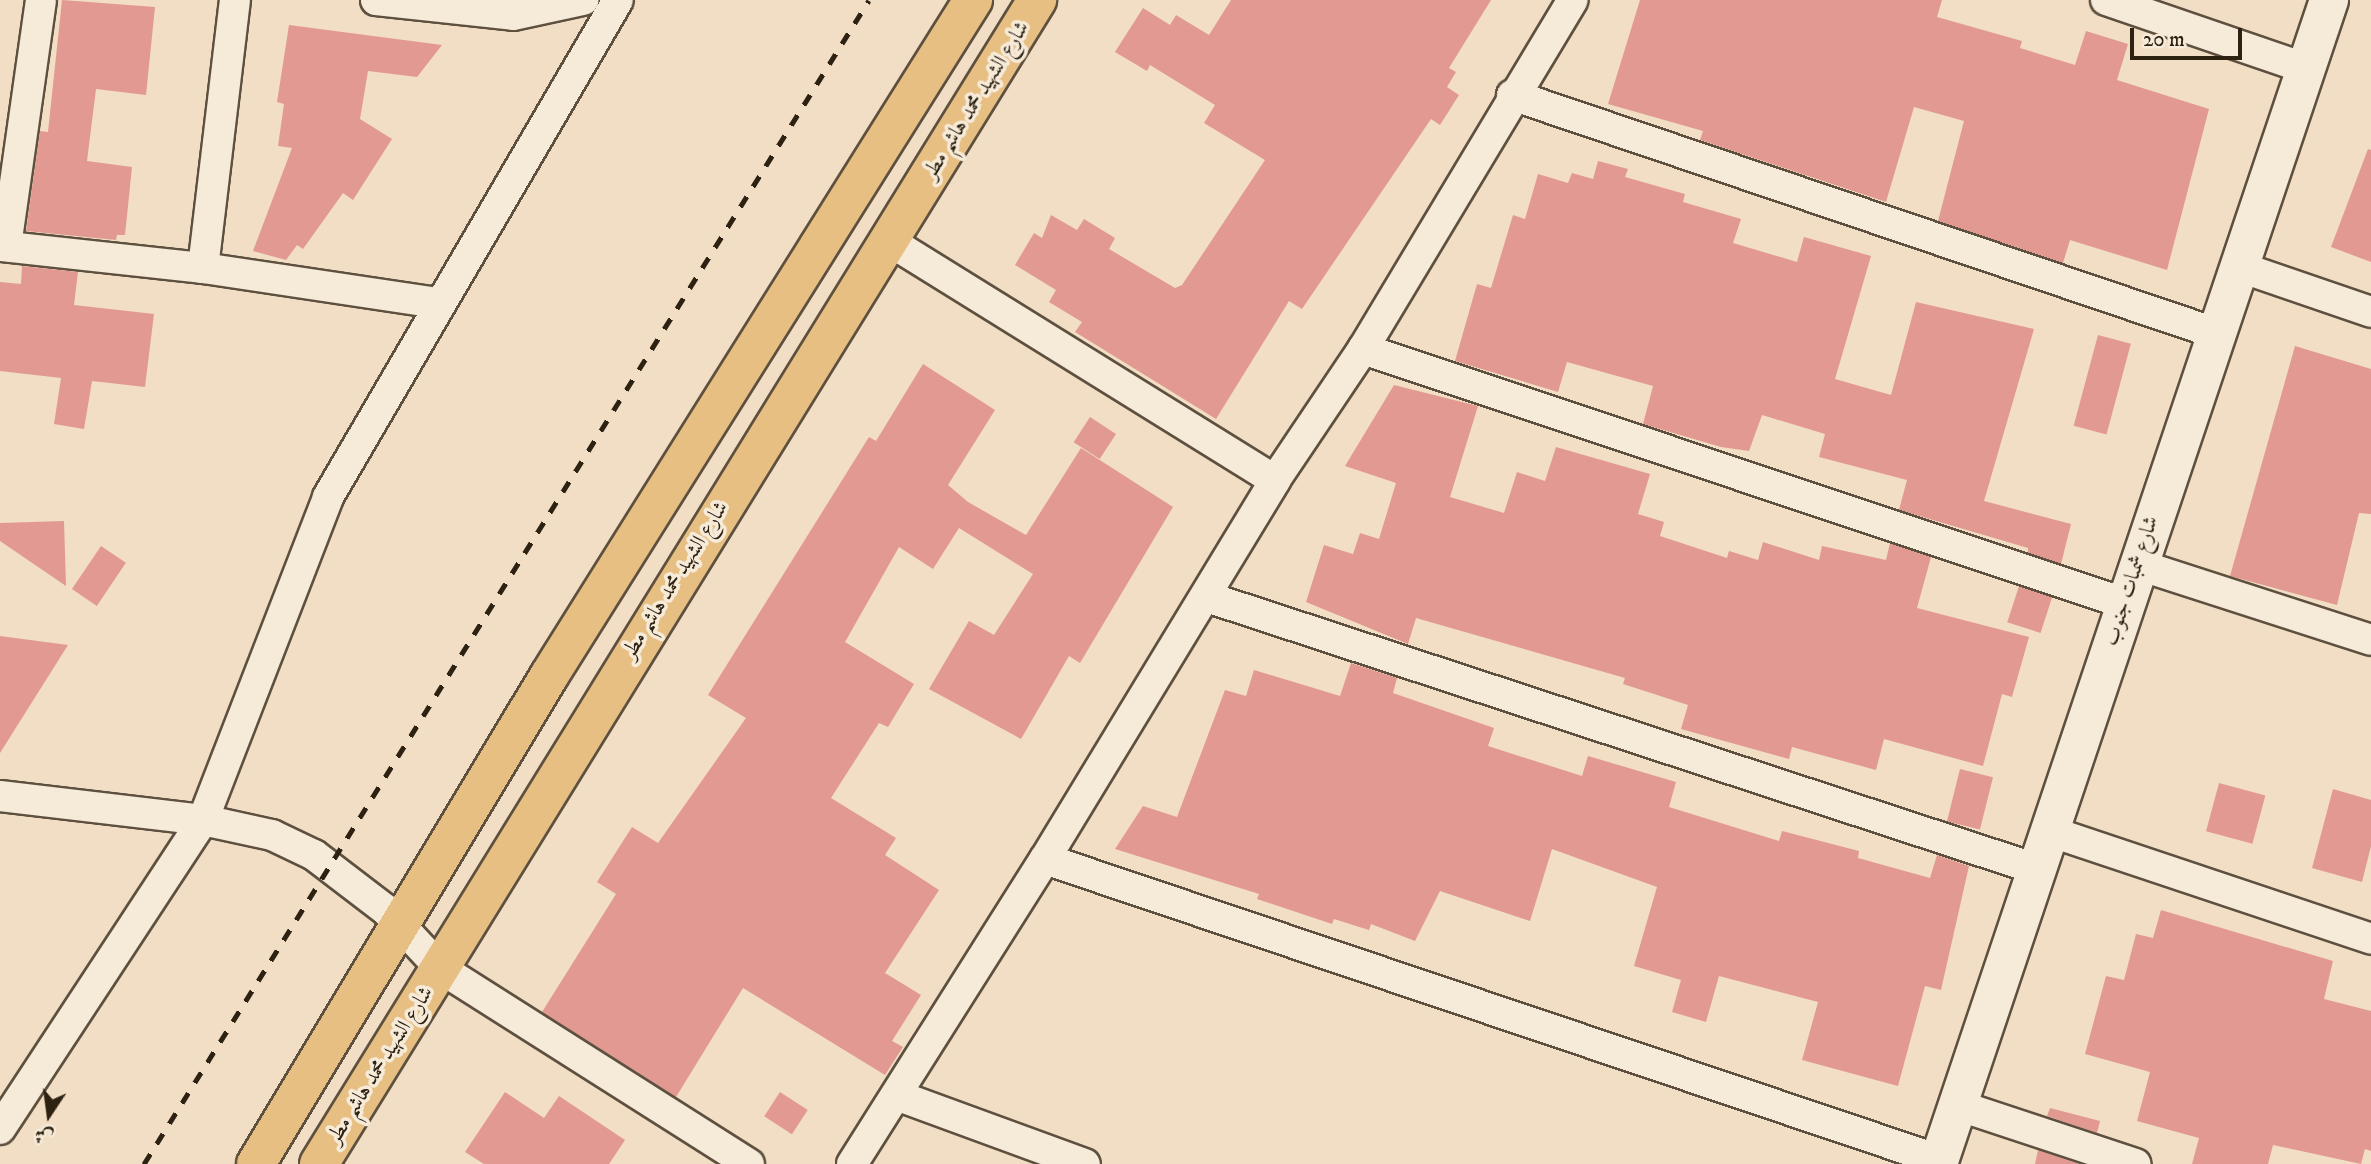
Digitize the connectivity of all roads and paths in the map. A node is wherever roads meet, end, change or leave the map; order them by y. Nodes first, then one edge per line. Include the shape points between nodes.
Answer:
1 (41, 0) edge
2 (235, 0) edge
3 (376, 0) edge
4 (583, 0) edge
5 (618, 0) edge
6 (973, 0) edge
7 (1037, 0) edge
8 (1573, 0) edge
9 (2106, 0) edge
10 (2329, 0) edge
11 (2305, 68) junction
12 (1512, 95) junction
13 (889, 241) junction
14 (3, 246) edge
15 (2237, 266) junction
16 (203, 268) junction
17 (438, 303) junction
18 (2371, 312) edge
19 (2215, 333) junction
20 (1363, 349) junction
21 (1275, 480) junction
22 (2136, 564) junction
23 (1207, 597) junction
24 (2124, 603) junction
25 (2371, 640) edge
26 (0, 796) edge
27 (203, 820) junction
28 (2049, 831) junction
29 (1045, 859) junction
30 (2036, 869) junction
31 (402, 925) junction
32 (2371, 939) edge
33 (440, 968) junction
34 (896, 1095) junction
35 (1957, 1105) junction
36 (0, 1129) edge
37 (1938, 1162) edge
38 (256, 1164) edge
39 (319, 1164) edge
40 (749, 1164) edge
41 (852, 1164) edge
42 (1085, 1164) edge
43 (2135, 1164) edge

1 - 14 street
2 - 16 street
3 - 4 street via 513,15
5 - 17 street
6 - 31 main road via 550,676
7 - 13 main road, شارع الشهيد محمد هاشم مطر
8 - 12 street
9 - 11 street
10 - 11 street, شارع شمبات جنوب
11 - 15 street, شارع شمبات جنوب
12 - 19 street
12 - 20 street
13 - 21 street
13 - 33 main road, شارع الشهيد محمد هاشم مطر via 600,699
14 - 16 street
15 - 18 street
15 - 19 street, شارع شمبات جنوب
16 - 17 street
17 - 27 street via 328,497
19 - 22 street, شارع شمبات جنوب
20 - 21 street
20 - 24 street
21 - 23 street
22 - 24 street, شارع شمبات جنوب
22 - 25 street
23 - 29 street
23 - 30 street
24 - 28 street, شارع شمبات جنوب
26 - 27 street
27 - 31 street via 272,835 314,855
27 - 36 street
28 - 30 street, شارع شمبات جنوب
28 - 32 street
29 - 34 street
29 - 37 street
30 - 35 street, شارع شمبات جنوب
31 - 33 street
31 - 38 main road
33 - 39 main road, شارع الشهيد محمد هاشم مطر
33 - 40 street
34 - 41 street
34 - 42 street
35 - 37 street, شارع شمبات جنوب
35 - 43 street

